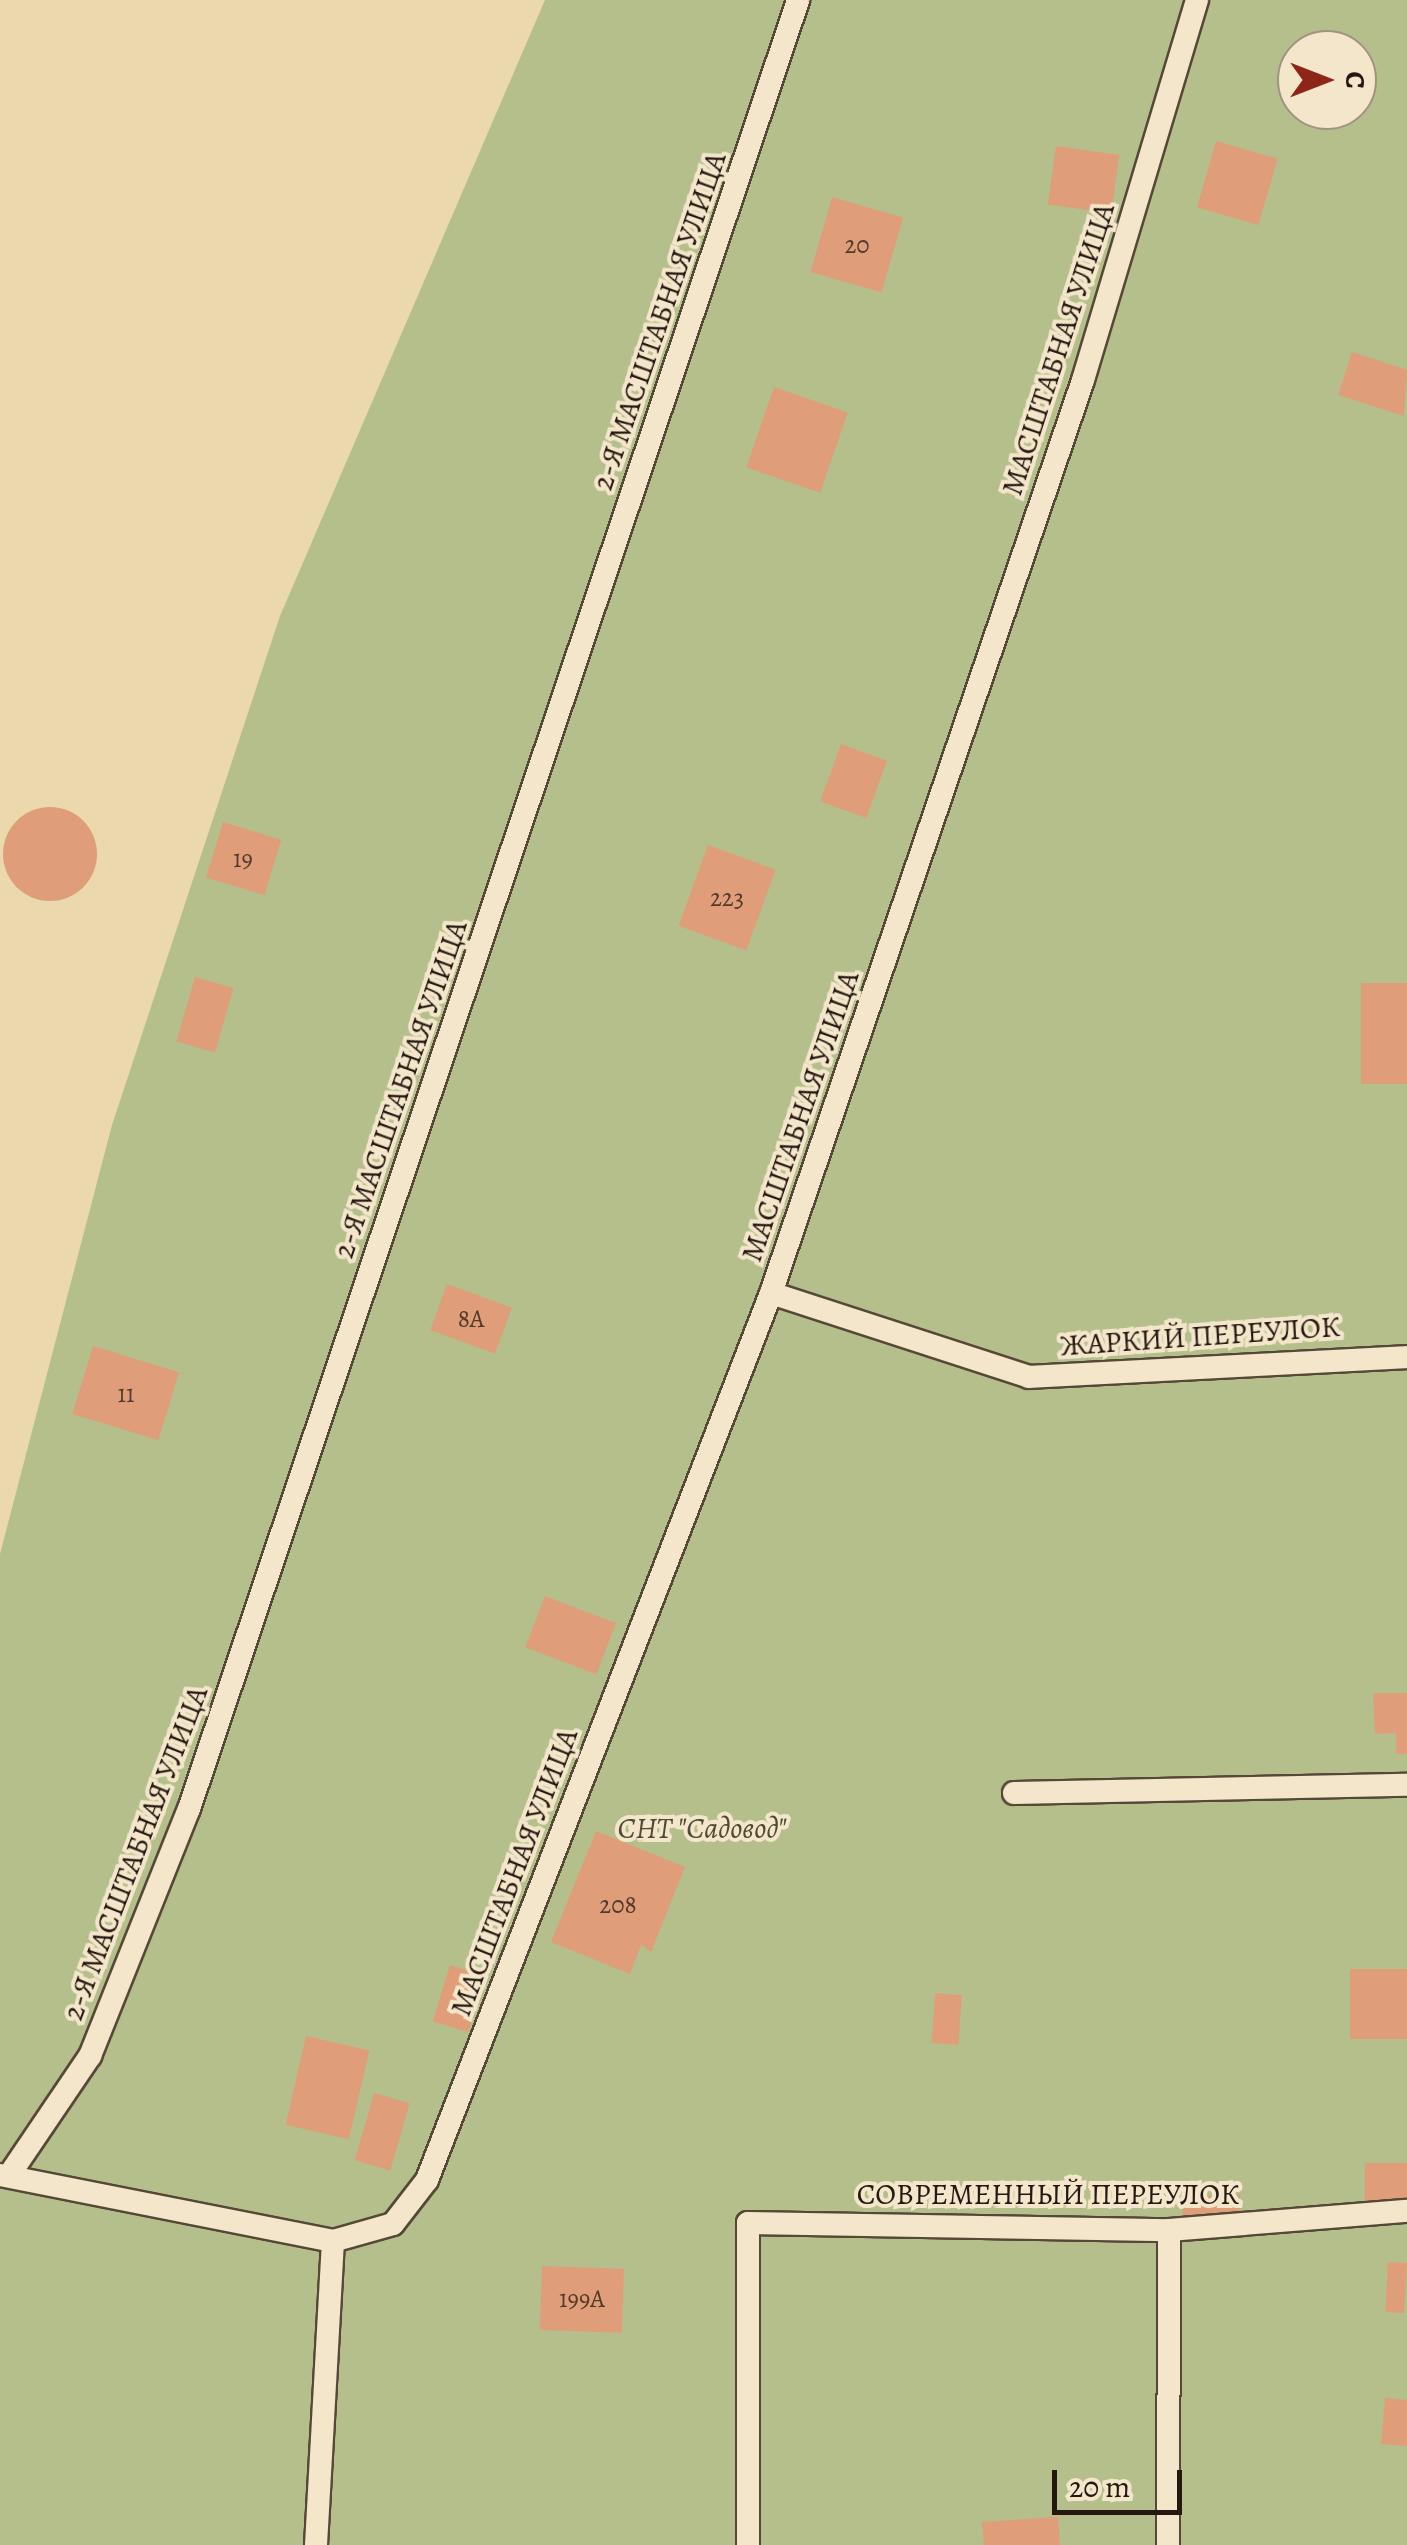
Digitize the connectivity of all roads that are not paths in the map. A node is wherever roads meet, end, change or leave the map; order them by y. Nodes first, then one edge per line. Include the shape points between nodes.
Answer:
1 (798, 0) edge
2 (1197, 0) edge
3 (771, 1293) junction
4 (1407, 1357) edge
5 (1407, 1784) edge
6 (1014, 1793) dead end
7 (5, 2174) edge
8 (1407, 2211) edge
9 (1169, 2230) junction
10 (333, 2241) junction
11 (316, 2545) edge
12 (748, 2545) edge
13 (1168, 2545) edge

1 - 7 lane, 2-Я МАСШТАБНАЯ УЛИЦА via 189,1809 90,2056
2 - 3 lane, МАСШТАБНАЯ УЛИЦА via 1082,380
3 - 4 lane, ЖАРКИЙ ПЕРЕУЛОК via 1028,1377
3 - 10 lane, МАСШТАБНАЯ УЛИЦА via 428,2180 393,2224
5 - 6 lane
7 - 10 lane
8 - 9 lane, СОВРЕМЕННЫЙ ПЕРЕУЛОК
9 - 12 lane, СОВРЕМЕННЫЙ ПЕРЕУЛОК via 748,2223
9 - 13 lane
10 - 11 lane

